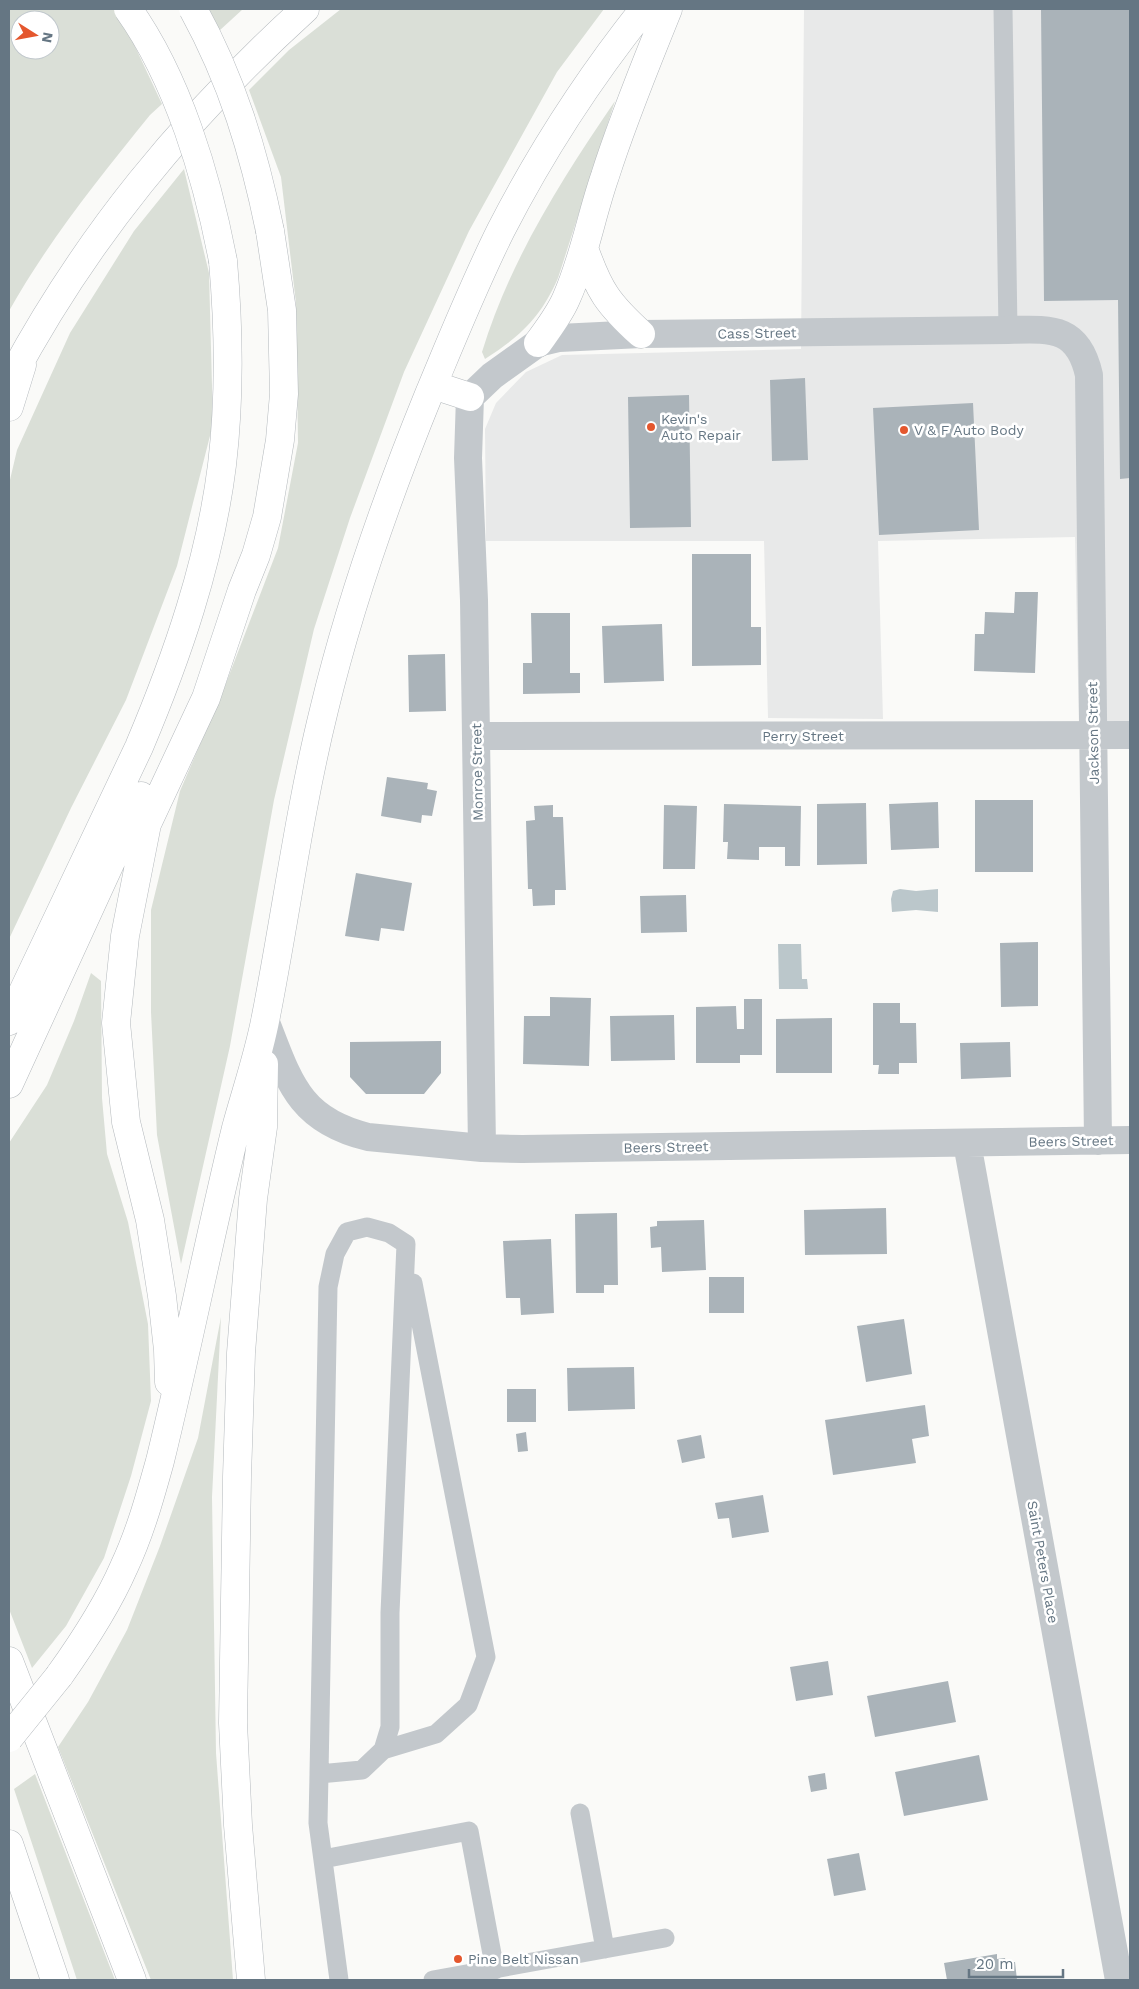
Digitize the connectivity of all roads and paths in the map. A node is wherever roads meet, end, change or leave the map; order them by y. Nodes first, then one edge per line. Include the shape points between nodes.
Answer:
1 (128, 9) edge
2 (193, 9) edge
3 (305, 9) edge
4 (644, 9) edge
5 (668, 9) edge
6 (1002, 9) edge
7 (584, 248) junction
8 (1008, 330) junction
9 (641, 334) junction
10 (1064, 335) joint
11 (538, 343) junction
12 (28, 347) junction
13 (9, 382) edge
14 (433, 385) junction
15 (470, 397) junction
16 (9, 407) edge
17 (242, 590) junction
18 (1093, 735) junction
19 (1130, 735) edge
20 (476, 736) junction
21 (265, 1020) junction
22 (9, 1021) edge
23 (9, 1084) edge
24 (1130, 1140) edge
25 (1098, 1141) junction
26 (967, 1143) junction
27 (482, 1148) junction
28 (406, 1250) junction
29 (170, 1418) junction
30 (9, 1661) edge
31 (9, 1738) edge
32 (383, 1750) junction
33 (318, 1774) junction
34 (580, 1813) dead end
35 (9, 1844) edge
36 (323, 1859) junction
37 (665, 1938) dead end
38 (605, 1949) junction
39 (495, 1970) junction
40 (54, 1980) edge
41 (132, 1980) edge
42 (251, 1980) edge
43 (339, 1980) edge
44 (432, 1980) edge
45 (1119, 1980) edge

1 - 22 highway, bridge via 156,55 189,131 209,195 223,261 228,380 222,466 194,596 168,673 139,747
2 - 17 highway, bridge via 220,62 252,149 282,310 284,394 279,449 267,517
3 - 12 highway via 237,72 154,164 86,253
4 - 14 highway via 587,84 529,179 475,284
5 - 7 highway via 604,176
6 - 8 lane
7 - 9 highway via 600,290
7 - 11 highway via 566,300
8 - 9 street, Cass Street
8 - 10 street, Cass Street via 1042,329
9 - 11 street, Cass Street via 558,338
10 - 18 street, Jackson Street via 1081,350 1089,375
11 - 15 street, Cass Street via 492,376
12 - 13 highway
12 - 16 highway
14 - 15 highway
14 - 21 highway via 378,528 339,653 300,820
15 - 20 street, Monroe Street via 468,458
17 - 23 highway via 190,690
17 - 29 highway via 206,698 147,824 125,936 116,1023 126,1122 150,1220 162,1296
18 - 19 street, Perry Street
18 - 20 street, Perry Street
18 - 25 street, Jackson Street
20 - 27 street, Monroe Street
21 - 27 street, Beers Street via 294,1090 304,1103 333,1126 368,1137
21 - 29 highway
21 - 42 highway via 263,1126 253,1200 242,1353 232,1723
24 - 25 street, Beers Street
25 - 26 street, Beers Street
26 - 27 street, Beers Street
26 - 45 street, Saint Peters Place
28 - 32 lane via 390,1613 390,1727
28 - 32 lane via 486,1657 468,1705 436,1734
28 - 33 lane via 406,1244 389,1233 367,1227 347,1232 335,1254 328,1288
29 - 31 highway, bridge via 149,1500 125,1566 94,1625 59,1676
30 - 41 highway
32 - 33 lane via 362,1770
33 - 36 lane via 318,1823
34 - 38 lane
35 - 40 highway
36 - 39 lane via 468,1831
36 - 43 lane
37 - 38 lane
38 - 39 lane
39 - 44 lane

